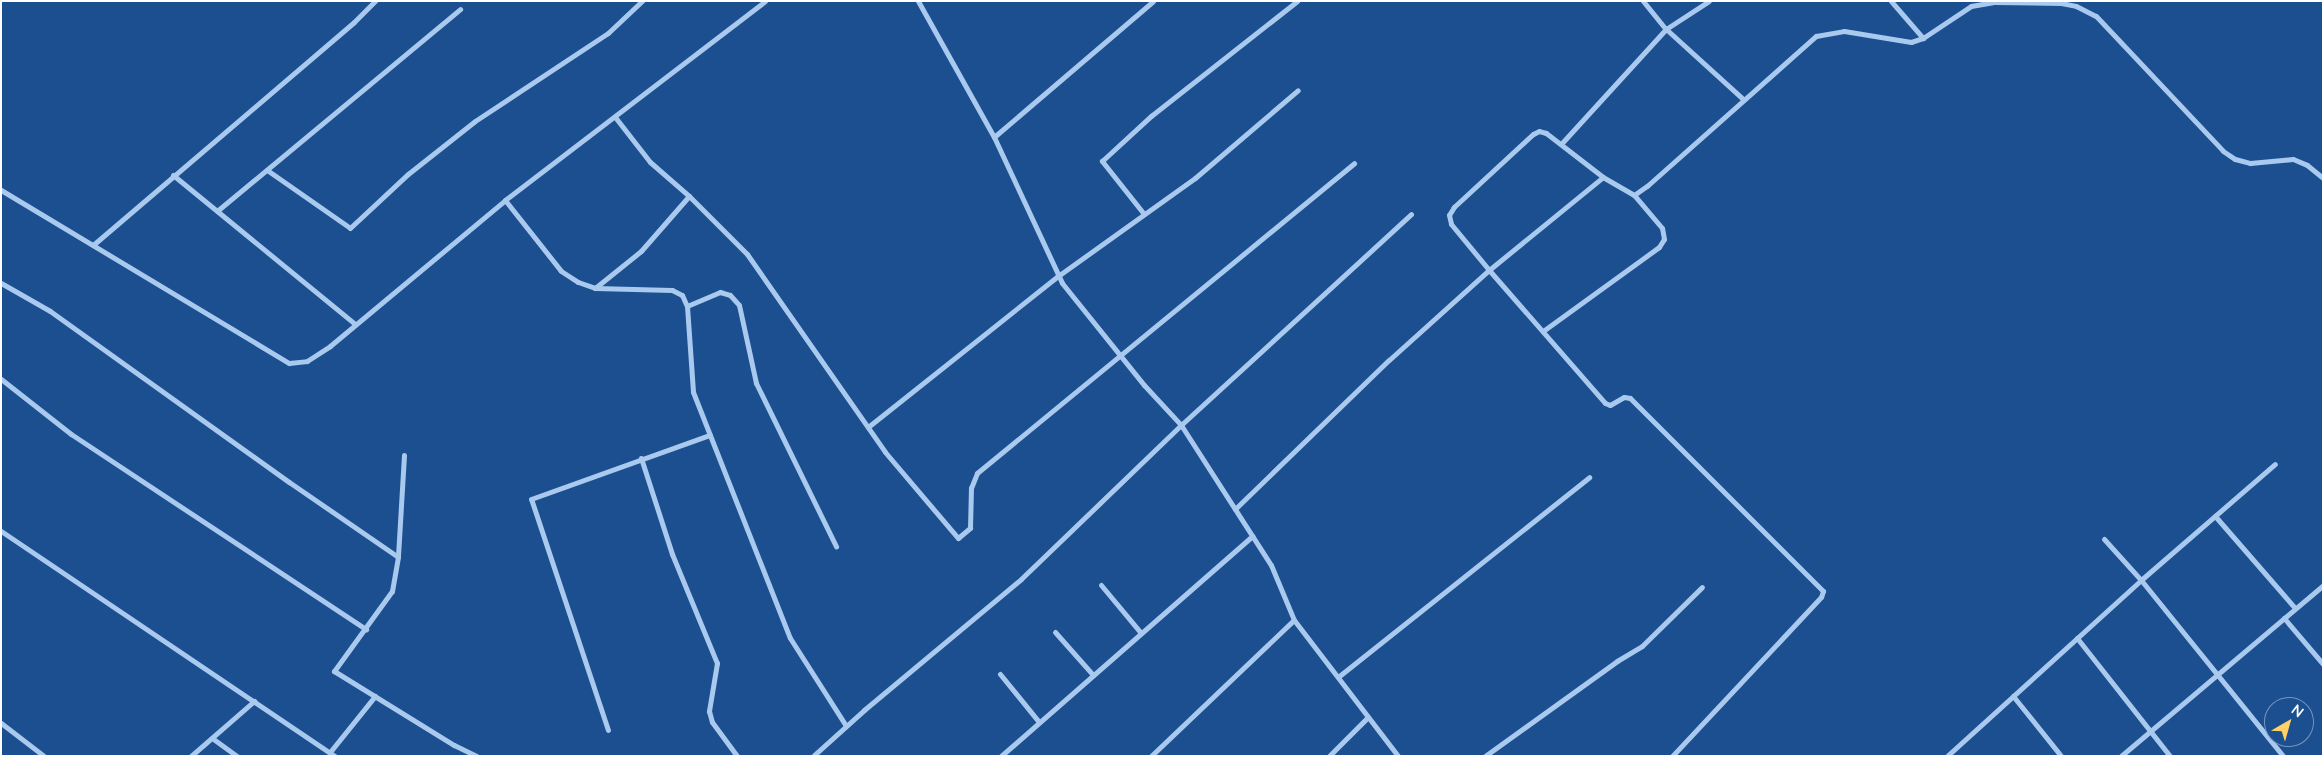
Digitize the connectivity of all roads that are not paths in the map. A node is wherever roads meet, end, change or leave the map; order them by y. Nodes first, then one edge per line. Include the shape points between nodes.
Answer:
1 (375, 1) edge
2 (642, 1) edge
3 (765, 1) edge
4 (918, 1) edge
5 (1153, 1) edge
6 (1297, 1) edge
7 (1643, 1) edge
8 (1709, 1) edge
9 (1891, 1) edge
10 (2063, 2) edge
11 (460, 9) dead end
12 (1666, 29) junction
13 (1923, 38) junction
14 (1298, 90) dead end
15 (1744, 100) junction
16 (615, 117) junction
17 (994, 137) junction
18 (1561, 144) junction
19 (1354, 163) dead end
20 (267, 170) junction
21 (173, 174) junction
22 (1603, 177) junction
23 (2323, 178) edge
24 (1, 190) edge
25 (1634, 195) junction
26 (689, 196) junction
27 (505, 200) junction
28 (217, 211) junction
29 (1144, 214) junction
30 (1411, 214) dead end
31 (92, 245) junction
32 (1490, 270) junction
33 (1058, 276) junction
34 (1, 283) edge
35 (595, 288) junction
36 (687, 306) junction
37 (355, 324) junction
38 (1542, 331) junction
39 (1120, 355) junction
40 (1, 378) edge
41 (1181, 425) junction
42 (868, 427) junction
43 (710, 435) junction
44 (404, 455) dead end
45 (641, 458) junction
46 (2275, 464) dead end
47 (1589, 477) dead end
48 (1235, 509) junction
49 (2215, 516) junction
50 (1, 531) edge
51 (1252, 536) junction
52 (2104, 539) dead end
53 (836, 546) dead end
54 (398, 557) junction
55 (2141, 580) junction
56 (1101, 585) dead end
57 (2323, 585) edge
58 (1702, 588) dead end
59 (2295, 608) junction
60 (2284, 618) junction
61 (1294, 620) junction
62 (366, 629) junction
63 (1055, 632) dead end
64 (1141, 633) junction
65 (2077, 638) junction
66 (2323, 664) edge
67 (1000, 674) dead end
68 (1093, 675) junction
69 (2218, 675) junction
70 (1338, 677) junction
71 (375, 696) junction
72 (2013, 696) junction
73 (254, 701) junction
74 (1368, 717) junction
75 (1039, 722) junction
76 (1, 723) edge
77 (846, 726) junction
78 (608, 730) dead end
79 (2150, 731) junction
80 (212, 738) junction
81 (333, 754) edge
82 (44, 756) edge
83 (191, 756) edge
84 (237, 756) edge
85 (477, 756) edge
86 (737, 756) edge
87 (813, 756) edge
88 (1000, 756) edge
89 (1151, 756) edge
90 (1329, 756) edge
91 (1398, 756) edge
92 (1486, 756) edge
93 (1672, 756) edge
94 (1947, 756) edge
95 (2061, 756) edge
96 (2121, 756) edge
97 (2170, 756) edge
98 (2283, 756) edge

1 - 21 street
2 - 20 street via 608,33 475,121 408,174 350,228
3 - 16 street
4 - 17 street
5 - 17 street
6 - 29 street via 1151,116 1102,161
7 - 12 street
8 - 12 street
9 - 13 street
10 - 13 street via 1993,2 1971,6
10 - 23 street via 2096,16 2223,151 2250,163 2293,159
11 - 20 street
12 - 15 street
12 - 18 street
13 - 15 street via 1910,42 1844,31 1816,36
14 - 29 street via 1195,178
15 - 25 street
16 - 26 street via 650,162
16 - 27 street
17 - 33 street
18 - 22 street
18 - 32 street via 1546,133 1539,131 1533,134 1449,215 1451,224
19 - 39 street
20 - 28 street
21 - 28 street
21 - 31 street
22 - 25 street
22 - 32 street
24 - 31 street
25 - 38 street via 1662,228 1664,239 1659,247
26 - 35 street via 641,251
26 - 42 street via 747,254
27 - 35 street via 561,271
27 - 37 street
28 - 37 street
29 - 33 street
30 - 41 street
31 - 37 street via 289,363 307,361
32 - 38 street
32 - 48 street via 1389,360
33 - 39 street
33 - 42 street
34 - 54 street via 57,316
35 - 36 street via 672,290 682,295
36 - 43 street via 693,392
36 - 53 street via 720,292 730,295 739,305 756,383
38 - 93 street via 1605,404 1630,398 1823,591 1821,597
39 - 41 street
39 - 42 street via 977,473 971,488 970,528 958,538 885,452
40 - 62 street via 72,434
41 - 48 street
41 - 77 street via 1021,580
43 - 45 street
43 - 77 street via 790,638
44 - 54 street
45 - 78 street via 531,499
45 - 86 street via 672,554 717,663 709,712 712,722
46 - 49 street
47 - 70 street
48 - 51 street
49 - 55 street
49 - 59 street
50 - 73 street
51 - 61 street via 1271,565
51 - 64 street
52 - 55 street
54 - 62 street via 392,591
55 - 65 street
55 - 69 street
56 - 64 street
57 - 59 street
58 - 92 street via 1642,646
59 - 60 street
60 - 66 street
60 - 69 street
61 - 70 street
61 - 89 street
62 - 71 street via 334,671
63 - 68 street
64 - 68 street
65 - 72 street
65 - 79 street
67 - 75 street
68 - 75 street
69 - 79 street
69 - 98 street
70 - 74 street
71 - 81 street
71 - 85 street
72 - 94 street
72 - 95 street
73 - 80 street
73 - 81 street
74 - 90 street
74 - 91 street
75 - 88 street
76 - 82 street
77 - 87 street
79 - 96 street
79 - 97 street
80 - 83 street
80 - 84 street

